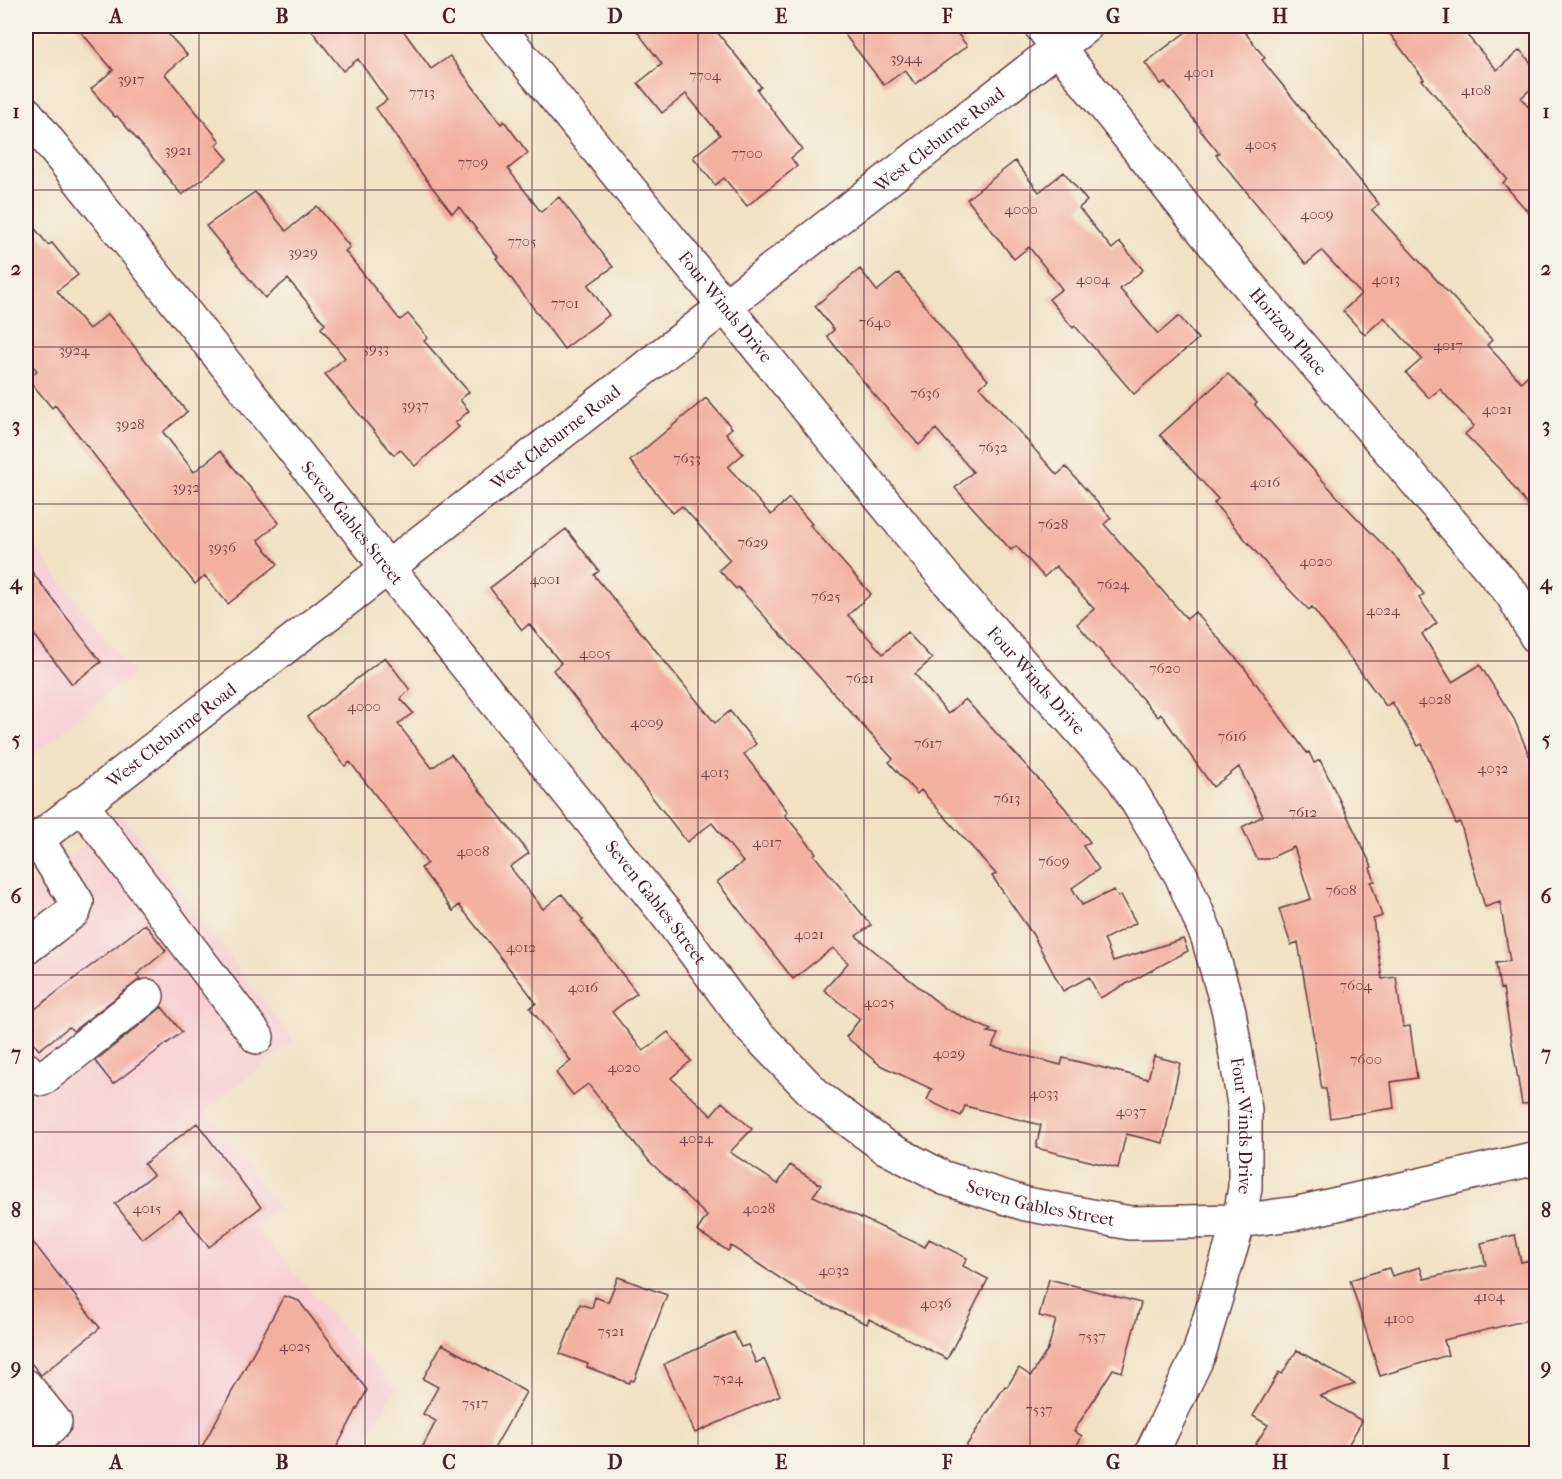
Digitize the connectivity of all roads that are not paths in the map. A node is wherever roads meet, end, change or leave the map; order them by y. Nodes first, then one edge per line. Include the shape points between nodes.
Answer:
1 (496, 26) edge
2 (1086, 26) edge
3 (1050, 36) edge
4 (26, 113) edge
5 (725, 305) junction
6 (387, 567) junction
7 (1536, 636) edge
8 (81, 804) junction
9 (31, 843) edge
10 (26, 948) edge
11 (147, 996) dead end
12 (257, 1037) dead end
13 (26, 1069) edge
14 (1536, 1158) edge
15 (1239, 1221) junction
16 (26, 1386) edge
17 (26, 1453) edge
18 (1151, 1454) edge

1 - 5 street, Four Winds Drive
2 - 3 street, West Cleburne Road
3 - 5 street, West Cleburne Road
3 - 7 street, Horizon Place via 1217,248 1512,594
4 - 6 street, Seven Gables Street
5 - 6 street, West Cleburne Road
5 - 15 street, Four Winds Drive via 948,581 1123,778 1181,875 1208,938 1229,1012 1245,1110 1245,1188
6 - 8 street, West Cleburne Road
6 - 15 street, Seven Gables Street via 667,915 750,1027 837,1112 885,1147 944,1178 1026,1204 1130,1223
8 - 9 street, West Cleburne Road
8 - 12 street
9 - 10 street via 77,902 74,910
11 - 13 street via 42,1079
14 - 15 street, Seven Gables Street via 1298,1213
15 - 18 street, Four Winds Drive via 1199,1354
16 - 17 street via 55,1422

